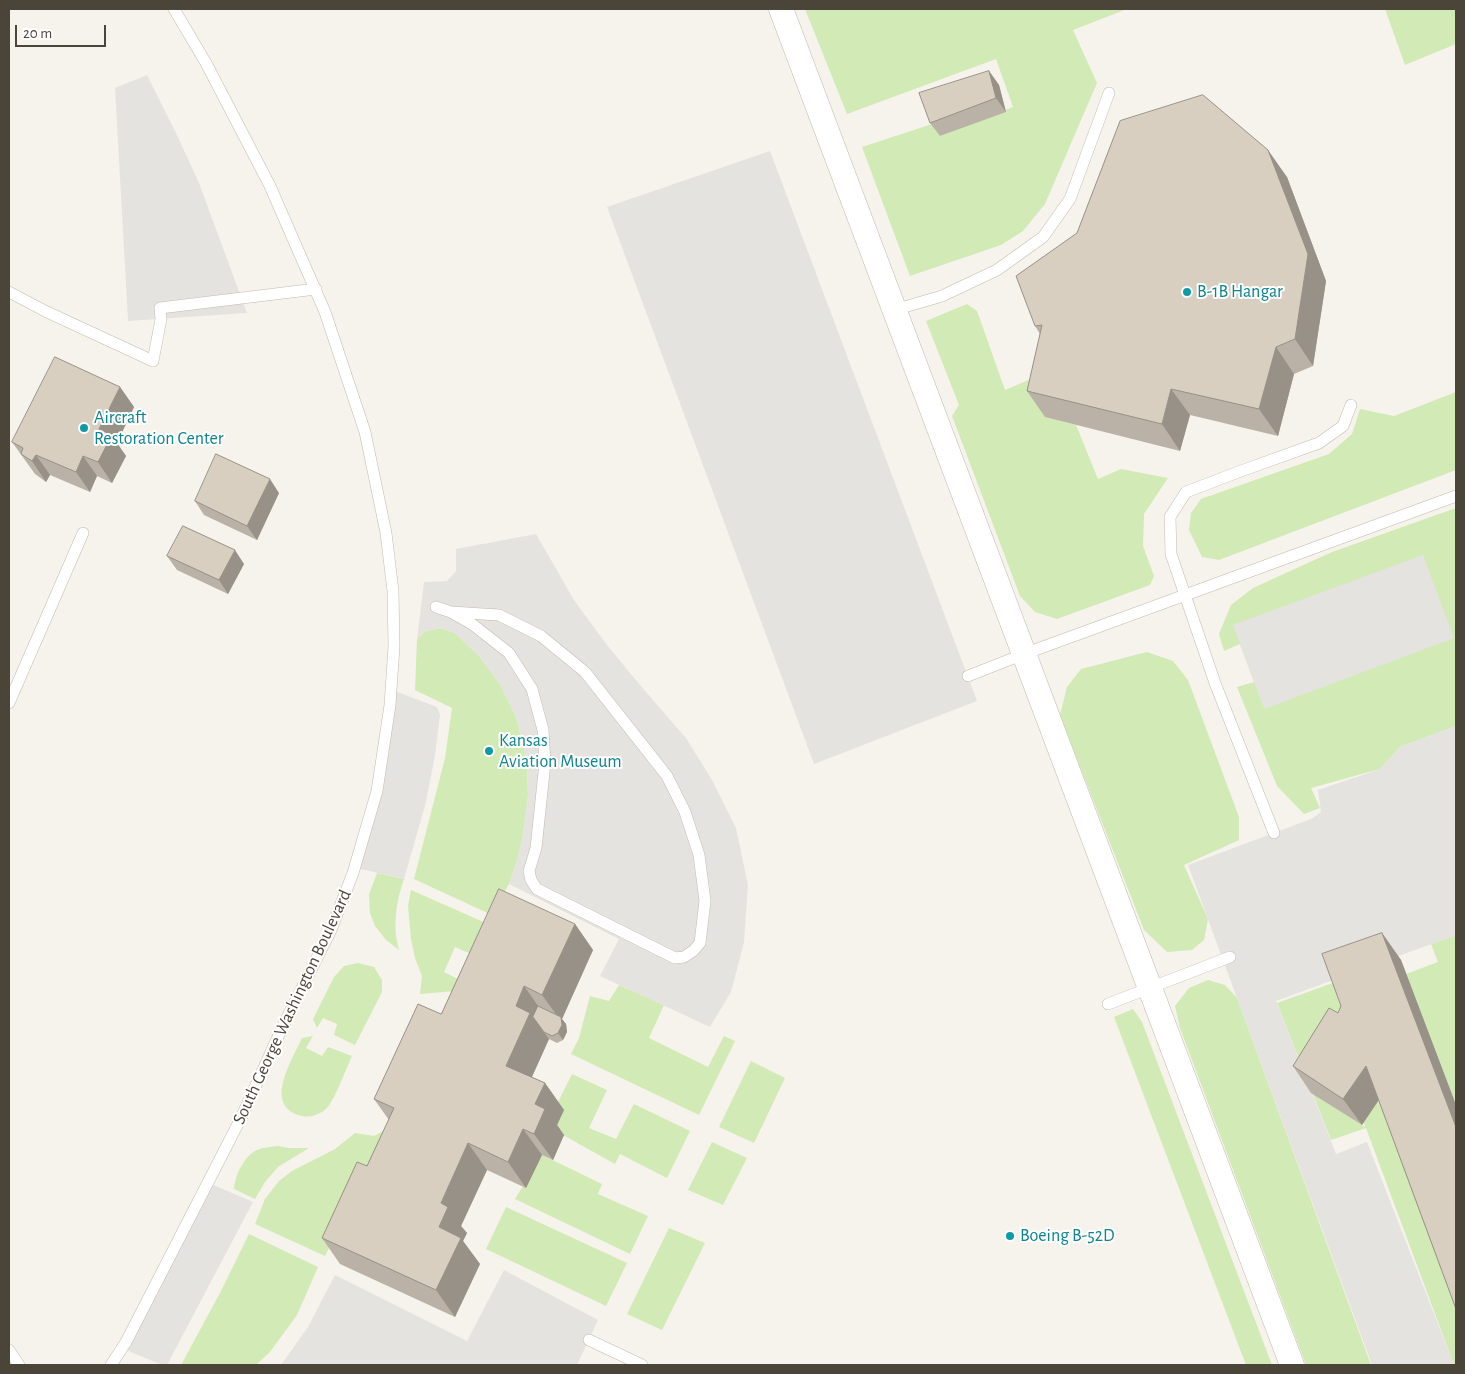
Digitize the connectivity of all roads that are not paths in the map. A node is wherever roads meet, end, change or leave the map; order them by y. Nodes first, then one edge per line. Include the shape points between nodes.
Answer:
1 (174, 9) edge
2 (780, 9) edge
3 (1109, 93) dead end
4 (316, 289) junction
5 (9, 292) edge
6 (894, 310) junction
7 (1351, 405) dead end
8 (1456, 496) edge
9 (83, 533) dead end
10 (1185, 595) junction
11 (436, 607) dead end
12 (451, 612) junction
13 (1024, 654) junction
14 (968, 676) dead end
15 (9, 703) edge
16 (1274, 833) dead end
17 (1230, 957) dead end
18 (1149, 988) junction
19 (1108, 1004) dead end
20 (588, 1340) dead end
21 (9, 1350) edge
22 (19, 1365) edge
23 (111, 1365) edge
24 (642, 1365) edge
25 (1292, 1365) edge

1 - 4 lane, South George Washington Boulevard via 266,177
2 - 6 street
3 - 6 lane via 1070,199 1043,237 997,270 942,296
4 - 5 lane via 160,308 153,361
4 - 23 lane, South George Washington Boulevard via 365,432 386,533 393,591 394,646 390,705 377,791 353,873 331,930 211,1178
6 - 13 street
7 - 10 lane via 1343,426 1319,442 1186,492 1170,517 1171,554
8 - 10 lane
9 - 15 lane
10 - 13 lane
10 - 16 lane via 1215,683
11 - 12 lane
12 - 12 lane via 472,624 509,654 532,689 543,730 545,763 536,848 530,871 536,889 674,958 694,951 700,943 705,900 699,855 685,812 667,776 585,672 541,636 499,615
13 - 14 lane
13 - 18 street
17 - 18 lane
18 - 19 lane
18 - 25 street
20 - 24 lane
21 - 22 lane

